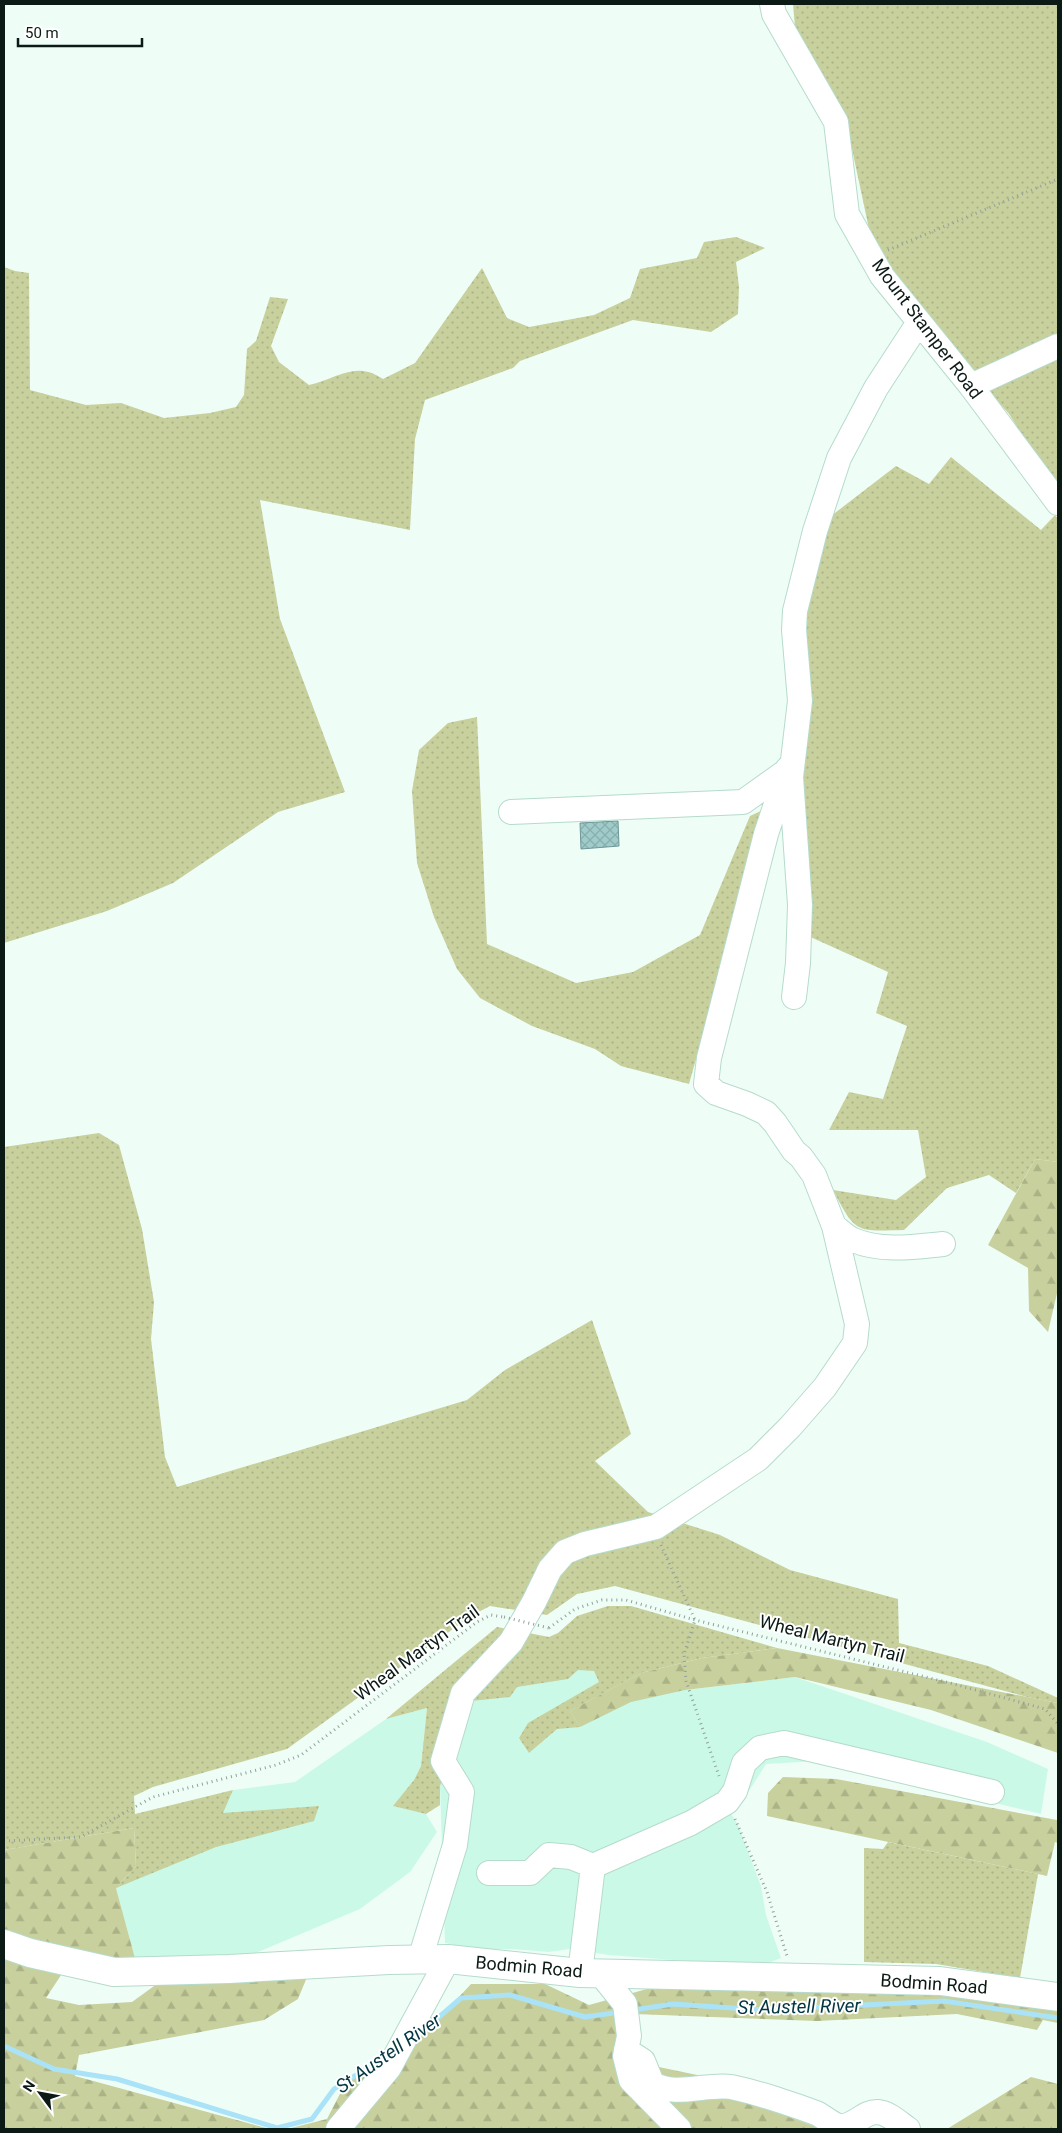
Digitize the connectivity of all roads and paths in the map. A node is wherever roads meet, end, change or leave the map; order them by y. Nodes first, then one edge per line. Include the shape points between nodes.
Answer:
1 (772, 4) edge
2 (1058, 179) edge
3 (872, 257) junction
4 (919, 322) junction
5 (1058, 346) edge
6 (971, 386) junction
7 (1058, 503) edge
8 (792, 770) junction
9 (511, 812) dead end
10 (794, 997) dead end
11 (834, 1226) junction
12 (944, 1244) dead end
13 (656, 1527) junction
14 (696, 1620) junction
15 (1058, 1724) edge
16 (992, 1792) dead end
17 (728, 1802) junction
18 (4, 1841) edge
19 (593, 1866) junction
20 (489, 1874) dead end
21 (4, 1944) edge
22 (420, 1959) junction
23 (448, 1959) junction
24 (590, 1973) junction
25 (794, 1977) junction
26 (1058, 1997) edge
27 (626, 2050) junction
28 (338, 2129) edge
29 (679, 2129) edge
30 (908, 2129) edge

1 - 3 street, Mount Stamper Road via 774,14 836,122 847,214
2 - 3 path
3 - 4 street, Mount Stamper Road via 882,276
4 - 6 street, Mount Stamper Road
4 - 8 street via 876,388 839,458 815,531 795,611 800,701
5 - 6 street
6 - 7 street, Mount Stamper Road
8 - 9 street via 743,802
8 - 10 street via 800,904
8 - 11 street via 766,834 709,1058 706,1084 716,1093 766,1113 814,1175
11 - 12 street via 852,1240 877,1247 902,1249
11 - 13 street via 857,1324 855,1343 825,1387 758,1459
13 - 14 path
13 - 22 street via 584,1544 565,1552 550,1570 512,1642 464,1693 443,1761 462,1792 455,1845
14 - 15 path, Wheal Martyn Trail via 1045,1709
14 - 17 path via 684,1654 686,1681
14 - 18 path, Wheal Martyn Trail, bridge via 626,1600 602,1600 575,1608 549,1628 491,1615 477,1622 301,1755 276,1766 153,1797 81,1837
16 - 17 street via 784,1743 760,1748 744,1764
17 - 19 street via 691,1823
17 - 25 path via 767,1892
19 - 20 street via 571,1857 549,1855 530,1873
19 - 24 street
21 - 22 main road, Bodmin Road via 114,1972
22 - 23 main road, Bodmin Road
23 - 24 main road, Bodmin Road
23 - 28 street via 389,2068
24 - 25 main road, Bodmin Road
24 - 27 street via 626,2013 629,2036
25 - 26 main road, Bodmin Road via 940,1981
27 - 29 street via 631,2080
27 - 30 street via 643,2061 652,2082 663,2088 729,2087 793,2104 838,2126 847,2126 877,2112

